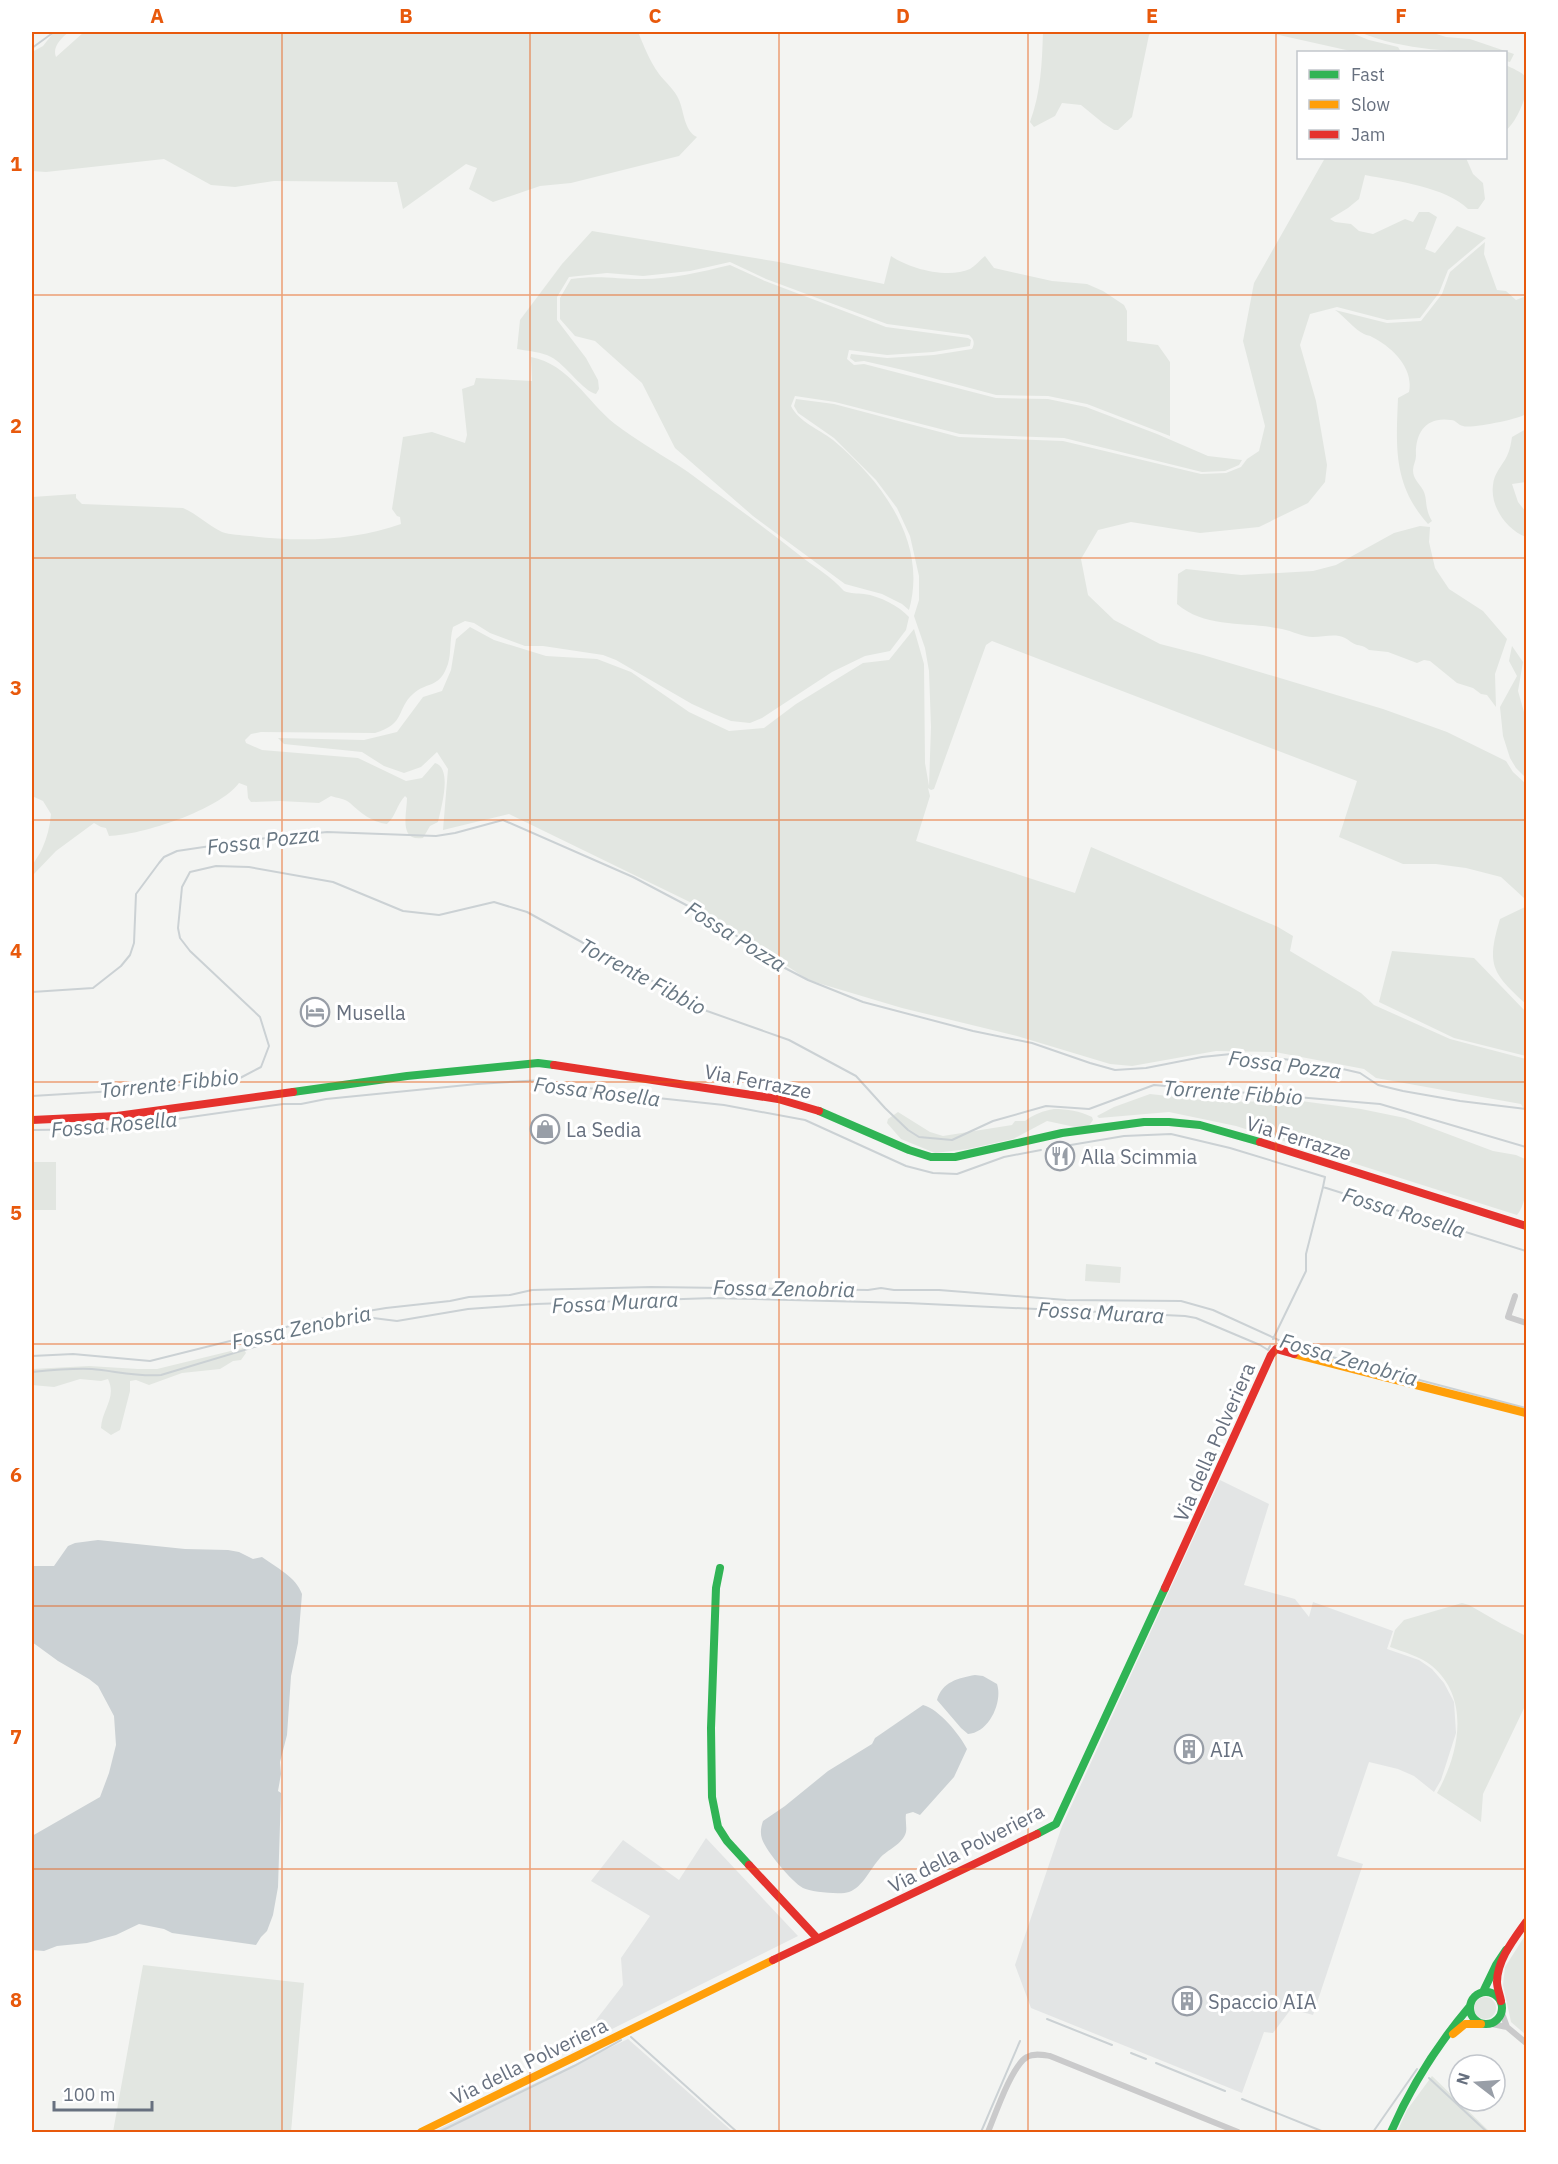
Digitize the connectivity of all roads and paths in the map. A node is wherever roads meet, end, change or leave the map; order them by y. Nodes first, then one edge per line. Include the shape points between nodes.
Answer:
1 (32, 1120) edge
2 (1527, 1226) edge
3 (1515, 1296) dead end
4 (1527, 1323) edge
5 (1527, 1413) edge
6 (720, 1569) dead end
7 (1527, 1922) edge
8 (817, 1938) junction
9 (1511, 1945) junction
10 (1483, 1992) junction
11 (1501, 2002) junction
12 (1470, 2006) junction
13 (1502, 2013) junction
14 (1481, 2024) junction
15 (1492, 2024) junction
16 (1508, 2027) junction
17 (1527, 2043) edge
18 (1442, 2045) junction
19 (421, 2133) edge
20 (988, 2133) edge
21 (1238, 2133) edge
22 (1391, 2133) edge

1 - 2 street, Via Ferrazze via 117,1116 407,1076 538,1063 786,1101 813,1108 909,1150 942,1158 1108,1126 1168,1121 1203,1126
3 - 4 street via 1508,1317
5 - 8 street, Via della Polveriera via 1276,1349 1057,1823
6 - 8 street via 711,1728 712,1797 718,1827
7 - 9 street
8 - 19 street, Via della Polveriera
9 - 10 street via 1494,1966
9 - 11 street via 1497,1981
10 - 11 street via 1491,1993
10 - 12 street
11 - 13 street
12 - 14 street via 1473,2019
12 - 18 street
13 - 15 street
13 - 16 street
14 - 15 street
14 - 18 street via 1465,2024
15 - 16 street
16 - 17 street
18 - 22 street via 1407,2096
20 - 21 street via 1016,2067 1030,2055 1040,2054

